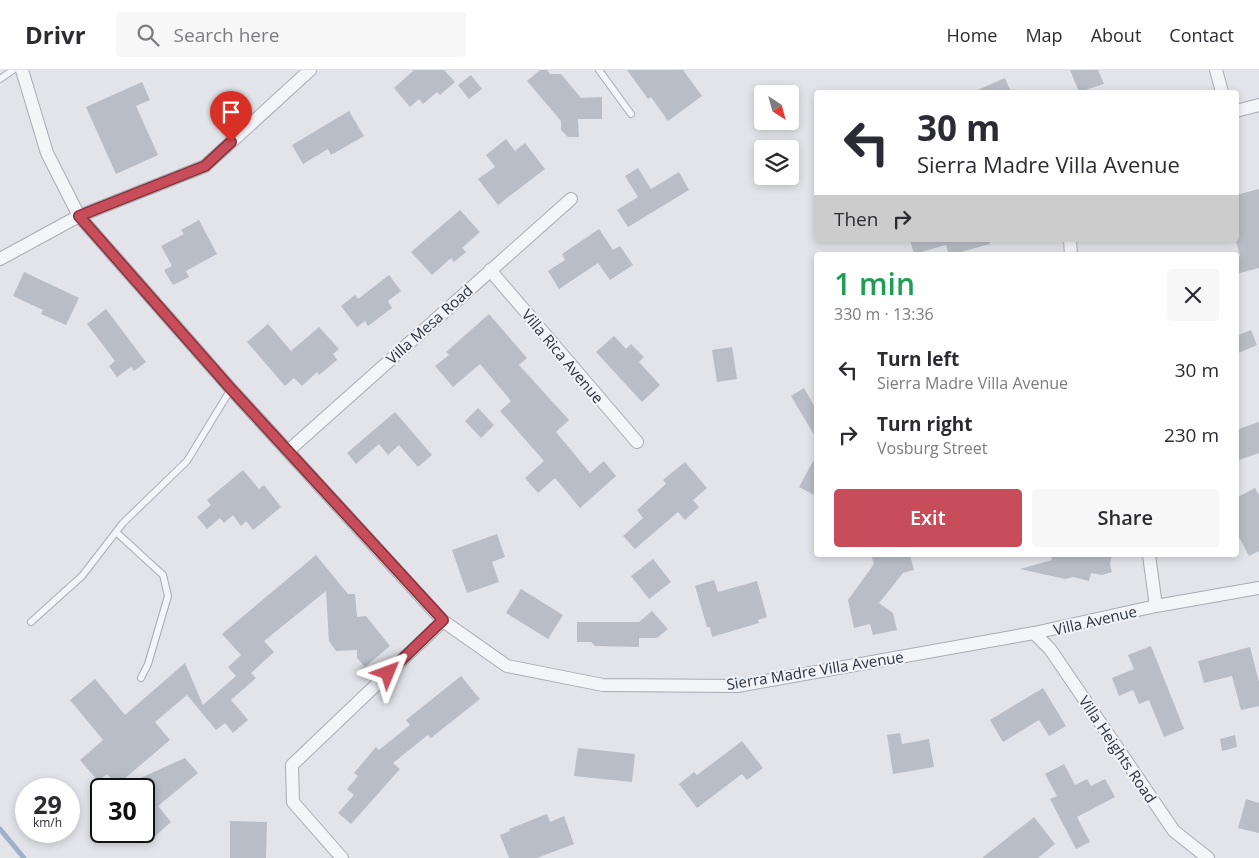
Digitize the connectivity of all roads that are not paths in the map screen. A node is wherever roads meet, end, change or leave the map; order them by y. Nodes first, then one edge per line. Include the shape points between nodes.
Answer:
1 (13, 70) edge
2 (22, 70) edge
3 (310, 70) edge
4 (599, 70) edge
5 (1216, 70) edge
6 (0, 78) edge
7 (1221, 90) edge
8 (1259, 105) edge
9 (1239, 110) edge
10 (631, 114) dead end
11 (571, 199) dead end
12 (79, 216) junction
13 (0, 259) edge
14 (490, 270) junction
15 (231, 389) junction
16 (636, 442) dead end
17 (288, 450) junction
18 (116, 532) junction
19 (1150, 557) edge
20 (1259, 588) edge
21 (1156, 606) junction
22 (443, 620) junction
23 (31, 622) dead end
24 (1034, 633) junction
25 (141, 678) dead end
26 (342, 858) edge
27 (1208, 858) edge

1 - 6 lane
2 - 12 street, Sierra Madre Villa Avenue via 47,153
3 - 12 street via 205,166
4 - 10 lane
5 - 7 street
8 - 9 street
11 - 14 street, Villa Mesa Road
12 - 13 street
12 - 15 street, Sierra Madre Villa Avenue
14 - 16 street, Villa Rica Avenue
14 - 17 street, Villa Mesa Road
15 - 17 street, Sierra Madre Villa Avenue
15 - 18 lane via 187,461
17 - 22 street, Sierra Madre Villa Avenue
18 - 23 lane via 82,576
18 - 25 lane via 163,575 168,596
19 - 21 street
20 - 21 street
21 - 24 street, Villa Avenue
22 - 24 street, Sierra Madre Villa Avenue via 506,666 602,685 737,686
22 - 26 street via 292,765 293,802
24 - 27 street, Villa Heights Road via 1050,649 1174,831

